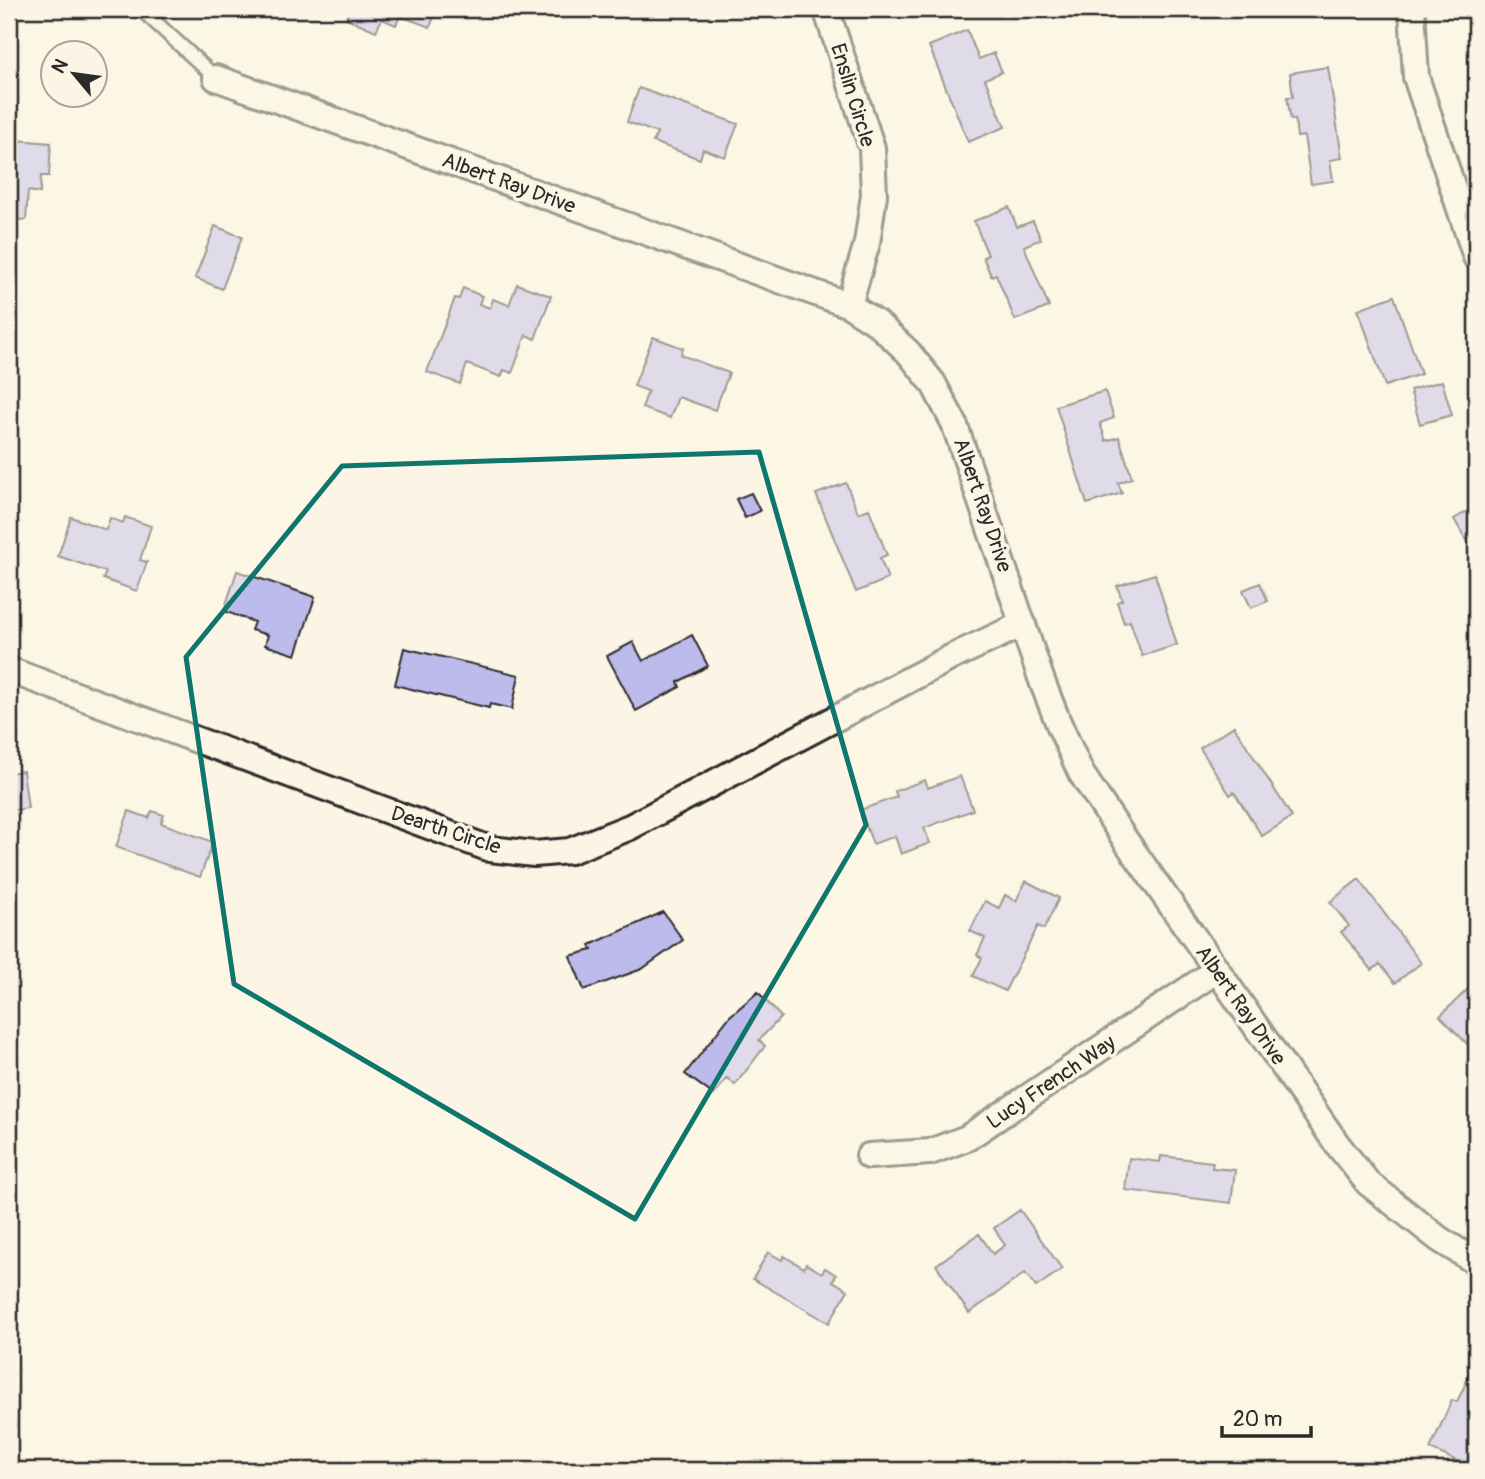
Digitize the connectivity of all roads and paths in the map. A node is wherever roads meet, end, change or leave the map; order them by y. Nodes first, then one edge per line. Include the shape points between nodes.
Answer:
1 (141, 9) edge
2 (826, 9) edge
3 (1412, 9) edge
4 (216, 78) joint
5 (1476, 257) edge
6 (849, 305) junction
7 (1023, 624) junction
8 (9, 670) edge
9 (1217, 970) junction
10 (869, 1156) dead end
11 (1476, 1262) edge

1 - 4 lane
2 - 6 street, Enslin Circle via 872,148 874,195 867,243
3 - 5 street via 1416,77
4 - 6 street, Albert Ray Drive
6 - 7 street, Albert Ray Drive via 878,324 933,383 954,423
7 - 8 street, Dearth Circle via 629,827 570,850 534,854 490,849
7 - 9 street, Albert Ray Drive via 1081,773
9 - 10 street, Lucy French Way via 967,1138 930,1152
9 - 11 street, Albert Ray Drive via 1367,1183

